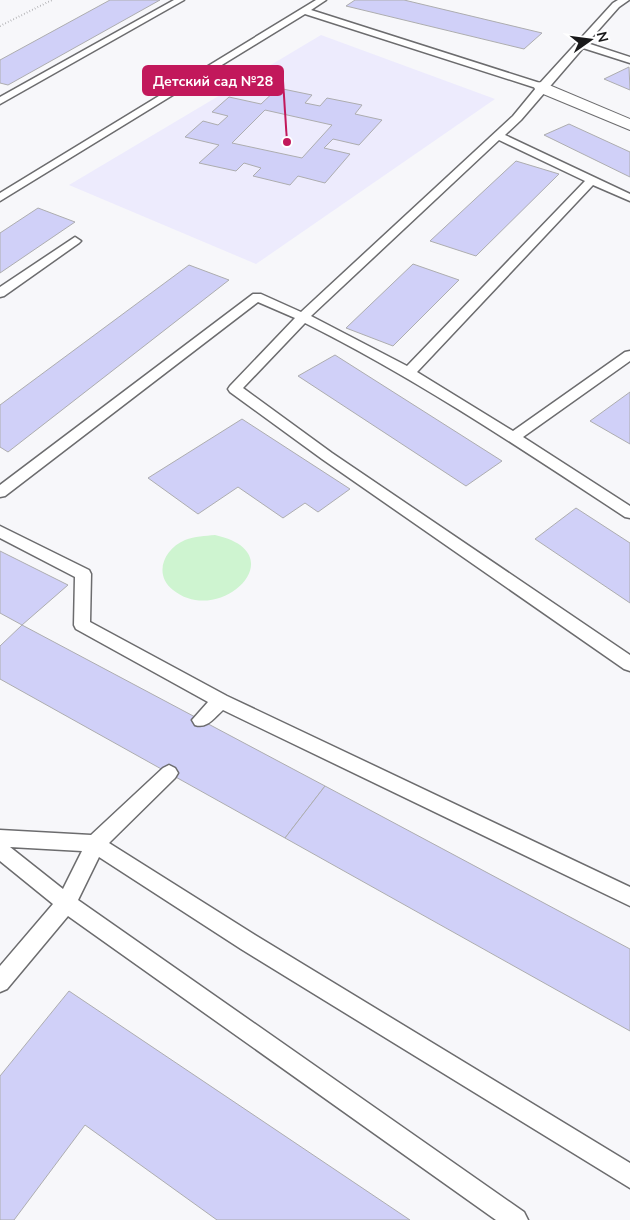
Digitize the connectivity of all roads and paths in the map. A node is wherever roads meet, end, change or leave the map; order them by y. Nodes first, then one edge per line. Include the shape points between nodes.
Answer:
1 (52, 0) edge
2 (180, 0) edge
3 (322, 0) edge
4 (625, 0) edge
5 (304, 11) junction
6 (0, 26) edge
7 (581, 44) junction
8 (630, 60) edge
9 (542, 87) junction
10 (0, 101) edge
11 (630, 125) edge
12 (498, 136) junction
13 (592, 180) junction
14 (0, 198) edge
15 (630, 198) edge
16 (75, 241) dead end
17 (0, 293) edge
18 (304, 316) junction
19 (630, 355) edge
20 (409, 372) junction
21 (512, 438) junction
22 (0, 492) edge
23 (630, 513) edge
24 (0, 531) edge
25 (630, 664) edge
26 (221, 701) junction
27 (201, 720) dead end
28 (169, 773) dead end
29 (0, 838) edge
30 (95, 844) junction
31 (0, 850) edge
32 (630, 897) edge
33 (66, 903) junction
34 (0, 982) edge
35 (630, 1176) edge
36 (516, 1220) edge

1 - 6 path
2 - 10 lane
3 - 5 lane
4 - 7 lane via 616,5
5 - 9 lane
5 - 14 lane
7 - 8 lane
7 - 9 lane
9 - 11 street
9 - 12 lane
12 - 13 lane
12 - 18 lane
13 - 15 lane
13 - 20 lane
16 - 17 lane
18 - 20 lane
18 - 22 lane via 257,297
18 - 25 lane via 235,389 334,461
19 - 21 lane
20 - 21 lane
21 - 23 lane
24 - 26 lane via 83,574 82,624
26 - 27 lane
26 - 32 lane
28 - 30 lane
29 - 30 lane
30 - 33 lane
30 - 35 lane via 248,942
31 - 33 lane
33 - 34 lane
33 - 36 lane

